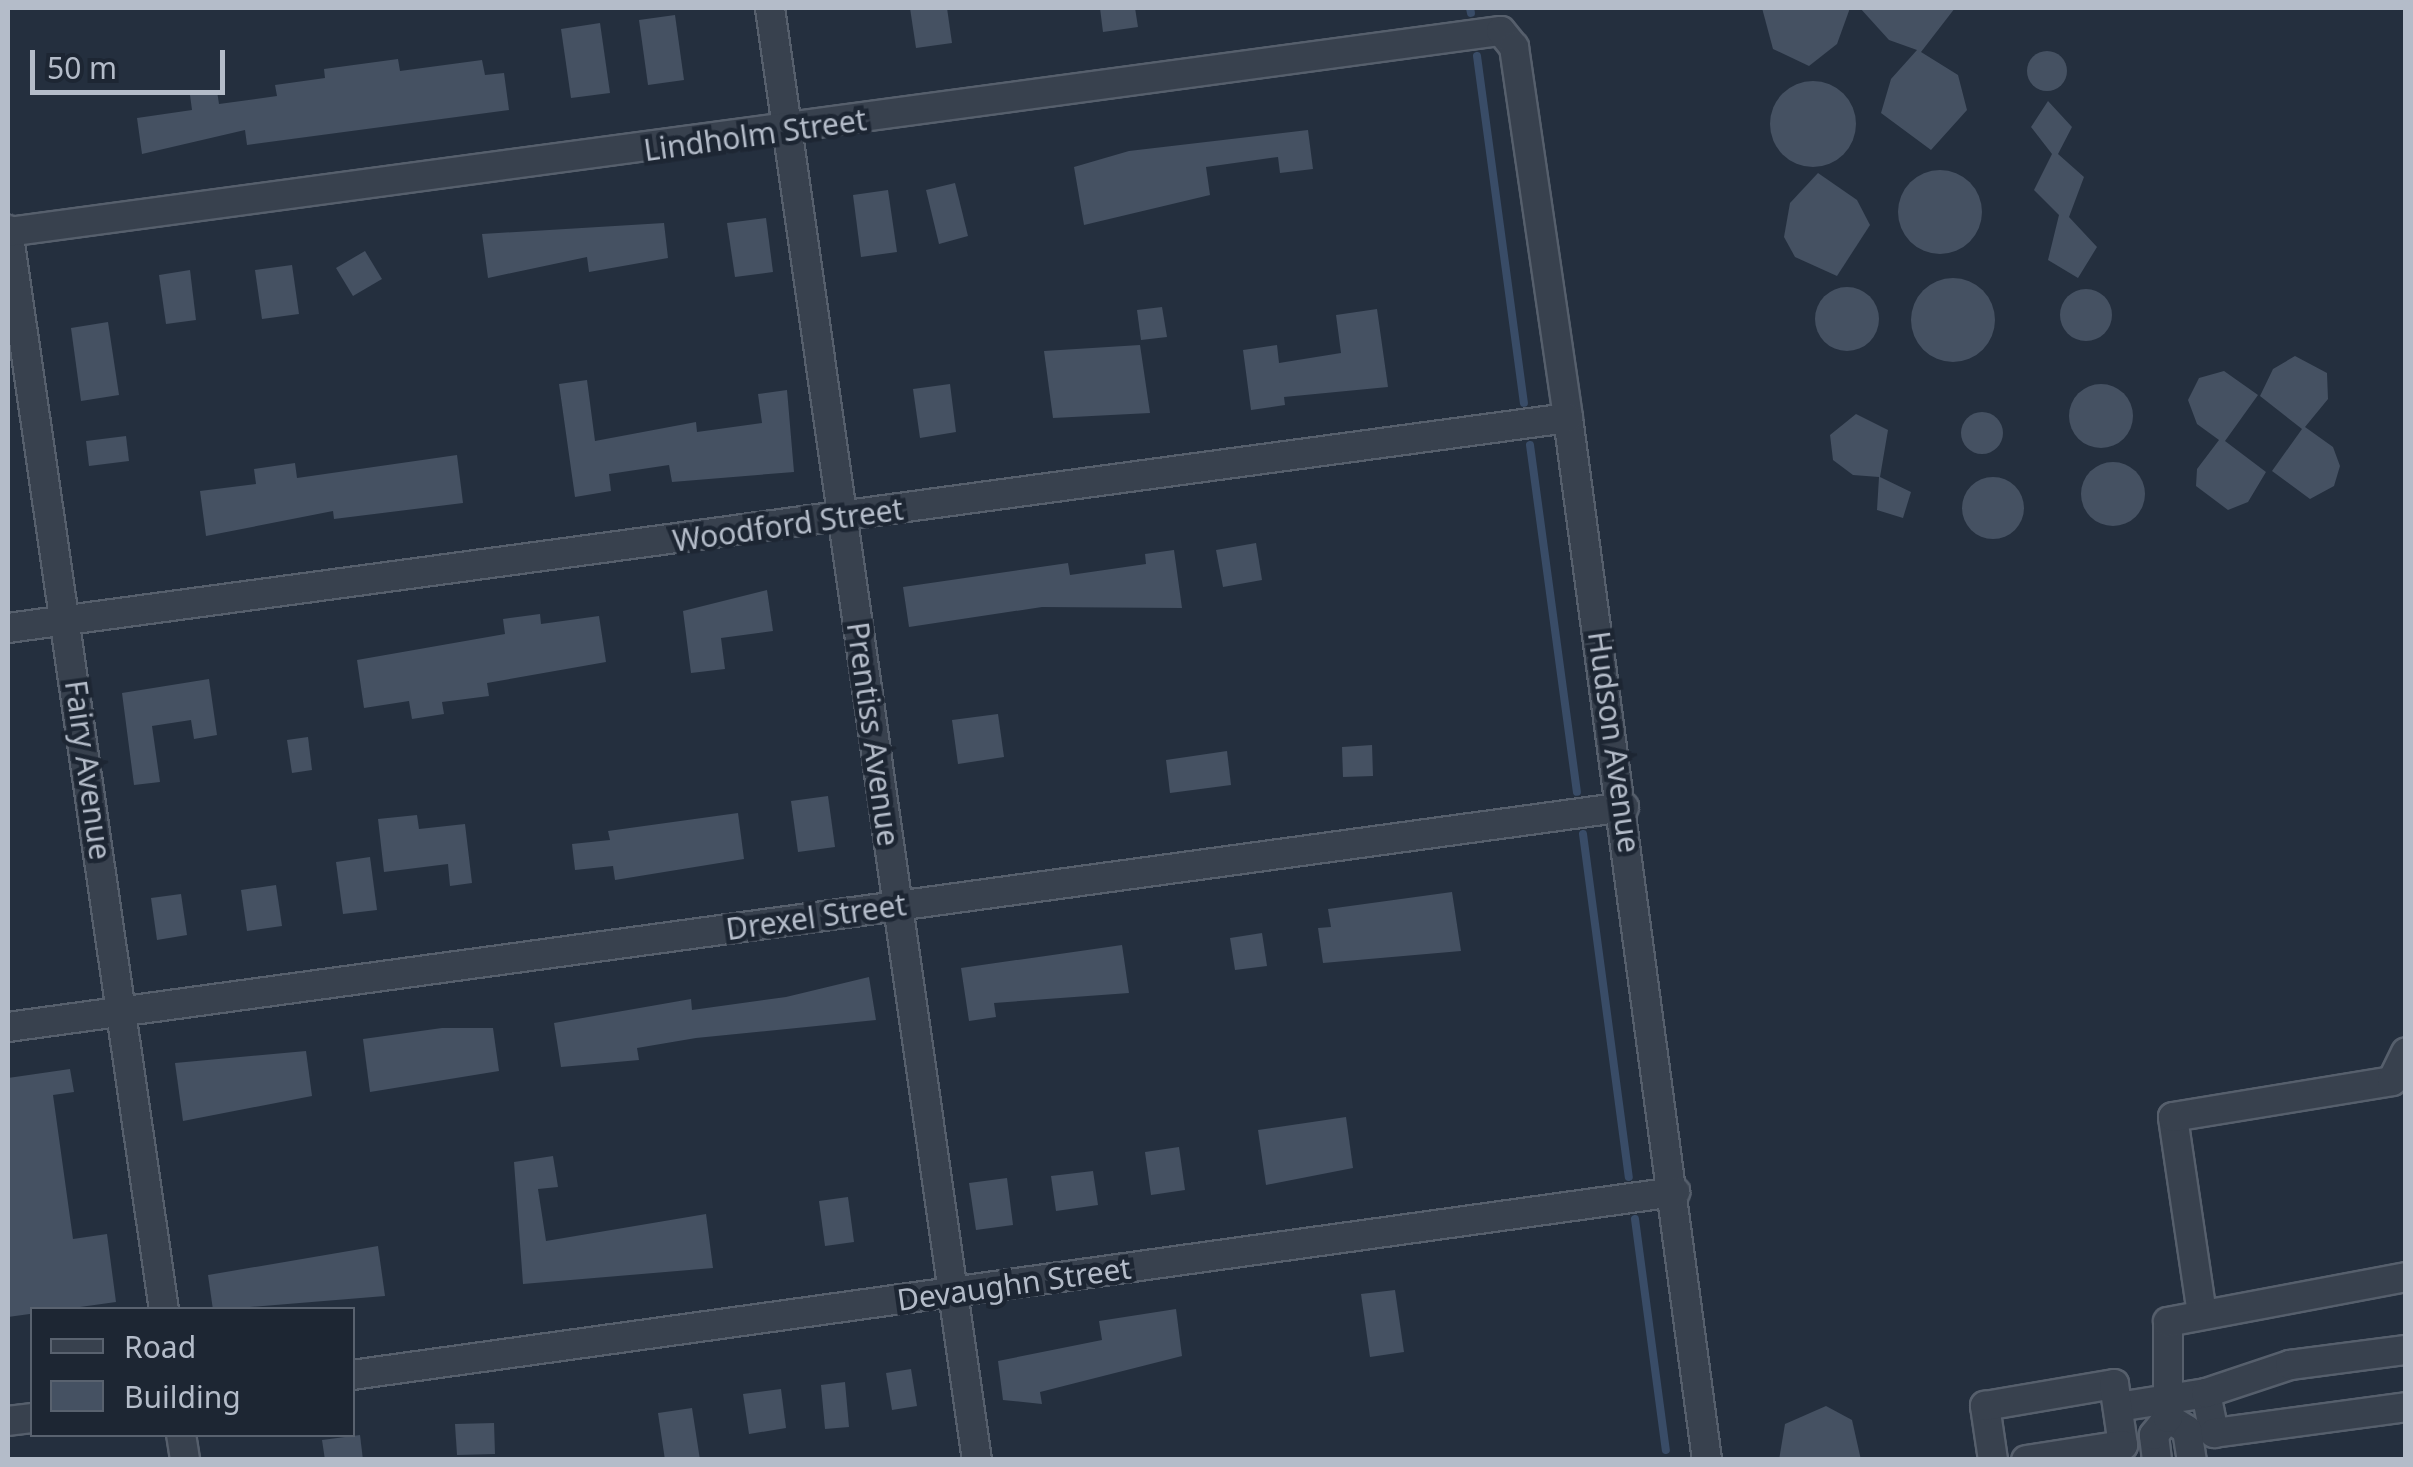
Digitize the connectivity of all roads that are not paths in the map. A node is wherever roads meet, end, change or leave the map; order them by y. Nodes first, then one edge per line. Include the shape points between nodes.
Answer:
1 (770, 8) edge
2 (1501, 31) joint
3 (787, 131) junction
4 (8, 231) edge
5 (1568, 418) junction
6 (842, 517) junction
7 (67, 620) junction
8 (8, 628) edge
9 (1624, 807) junction
10 (897, 906) junction
11 (121, 1012) junction
12 (8, 1027) edge
13 (2406, 1052) edge
14 (1674, 1192) junction
15 (2406, 1277) edge
16 (953, 1294) junction
17 (164, 1307) edge
18 (2202, 1314) junction
19 (2406, 1350) edge
20 (355, 1374) edge
21 (2206, 1393) junction
22 (2118, 1406) junction
23 (2406, 1407) edge
24 (2167, 1408) junction
25 (977, 1460) edge
26 (1707, 1460) edge
27 (1993, 1460) edge
28 (2026, 1460) edge
29 (2157, 1460) edge
30 (2192, 1460) edge

1 - 3 street, Prentiss Avenue
2 - 3 street, Lindholm Street
2 - 5 street, Hudson Avenue via 1514,47
3 - 4 street, Lindholm Street
3 - 6 street, Prentiss Avenue
4 - 7 street, Fairy Avenue
5 - 6 street, Woodford Street
5 - 9 street, Hudson Avenue
6 - 7 street, Woodford Street
6 - 10 street, Prentiss Avenue
7 - 8 street, Woodford Street
7 - 11 street, Fairy Avenue
9 - 10 street, Drexel Street
9 - 14 street, Hudson Avenue
10 - 11 street, Drexel Street
10 - 16 street, Prentiss Avenue
11 - 12 street, Drexel Street
11 - 17 street, Fairy Avenue
13 - 18 street via 2392,1081 2173,1117
14 - 16 street, Devaughn Street
14 - 26 street, Hudson Avenue
15 - 18 street
16 - 20 street, Devaughn Street
16 - 25 street, Prentiss Avenue
18 - 24 street via 2168,1322
19 - 21 street via 2290,1365
21 - 23 street via 2214,1433
21 - 24 street
22 - 24 street
22 - 27 street via 2114,1384 1984,1406
22 - 28 street via 2122,1444
24 - 29 street via 2154,1434
24 - 30 street via 2187,1430

